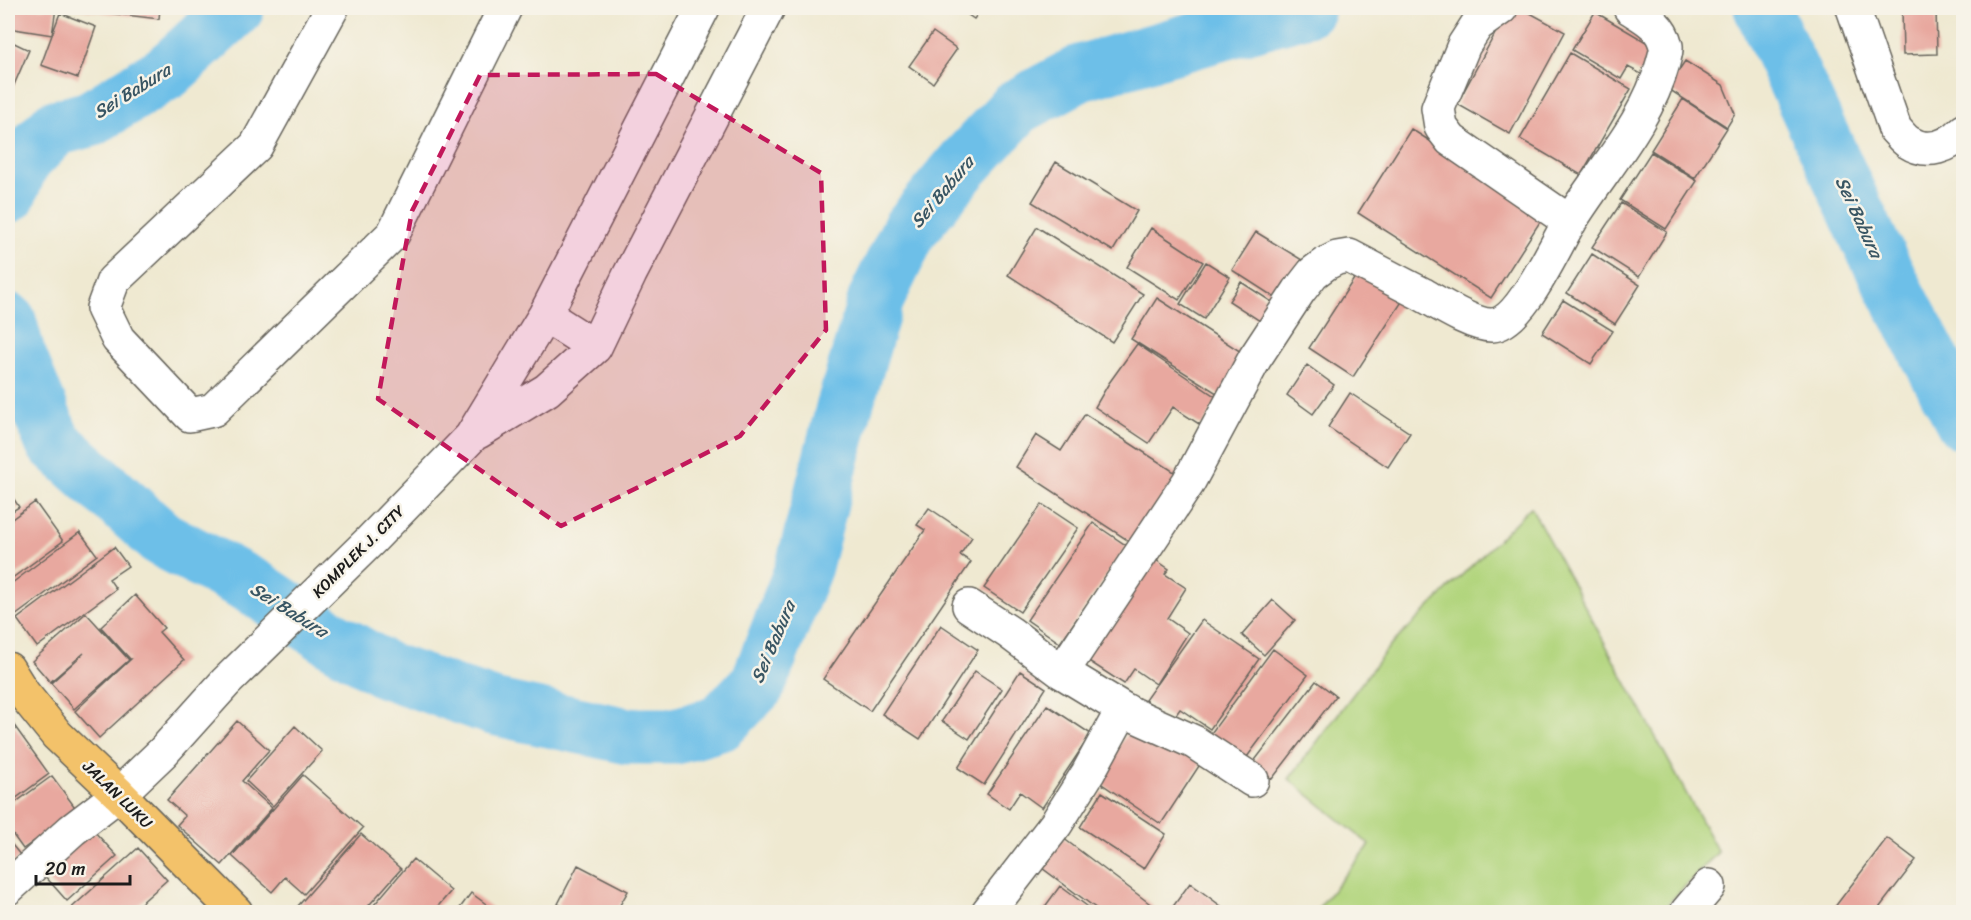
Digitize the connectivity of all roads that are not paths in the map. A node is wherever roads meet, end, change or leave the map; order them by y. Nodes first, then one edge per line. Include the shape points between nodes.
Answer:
1 (332, 8) edge
2 (505, 8) edge
3 (703, 8) edge
4 (768, 8) edge
5 (1501, 8) edge
6 (1630, 8) edge
7 (1853, 8) edge
8 (1964, 130) edge
9 (1570, 222) junction
10 (545, 315) junction
11 (595, 347) junction
12 (471, 436) junction
13 (969, 606) dead end
14 (1062, 672) junction
15 (13, 689) edge
16 (1124, 709) junction
17 (1252, 780) dead end
18 (119, 794) junction
19 (1709, 886) dead end
20 (8, 888) edge
21 (236, 912) edge
22 (988, 912) edge
23 (1687, 912) edge

1 - 2 street via 256,146 113,280 103,308 117,339 190,415 213,410 393,234
3 - 10 street
4 - 11 street
5 - 9 street via 1477,25 1464,45 1438,108 1441,127 1450,140
6 - 9 street via 1655,23 1667,48 1645,106
7 - 8 street via 1895,129 1908,142 1939,148
9 - 14 street via 1523,304 1510,318 1493,326 1460,315 1349,256 1337,258 1313,273 1255,358 1188,483
10 - 11 street
10 - 12 street
11 - 12 street via 547,390
12 - 18 street, KOMPLEK J. CITY
13 - 14 street
14 - 16 street
15 - 18 main road, JALAN LUKU
16 - 17 street via 1194,742
16 - 22 street via 1056,824
18 - 20 street, KOMPLEK J. CITY
18 - 21 main road, JALAN LUKU
19 - 23 street

